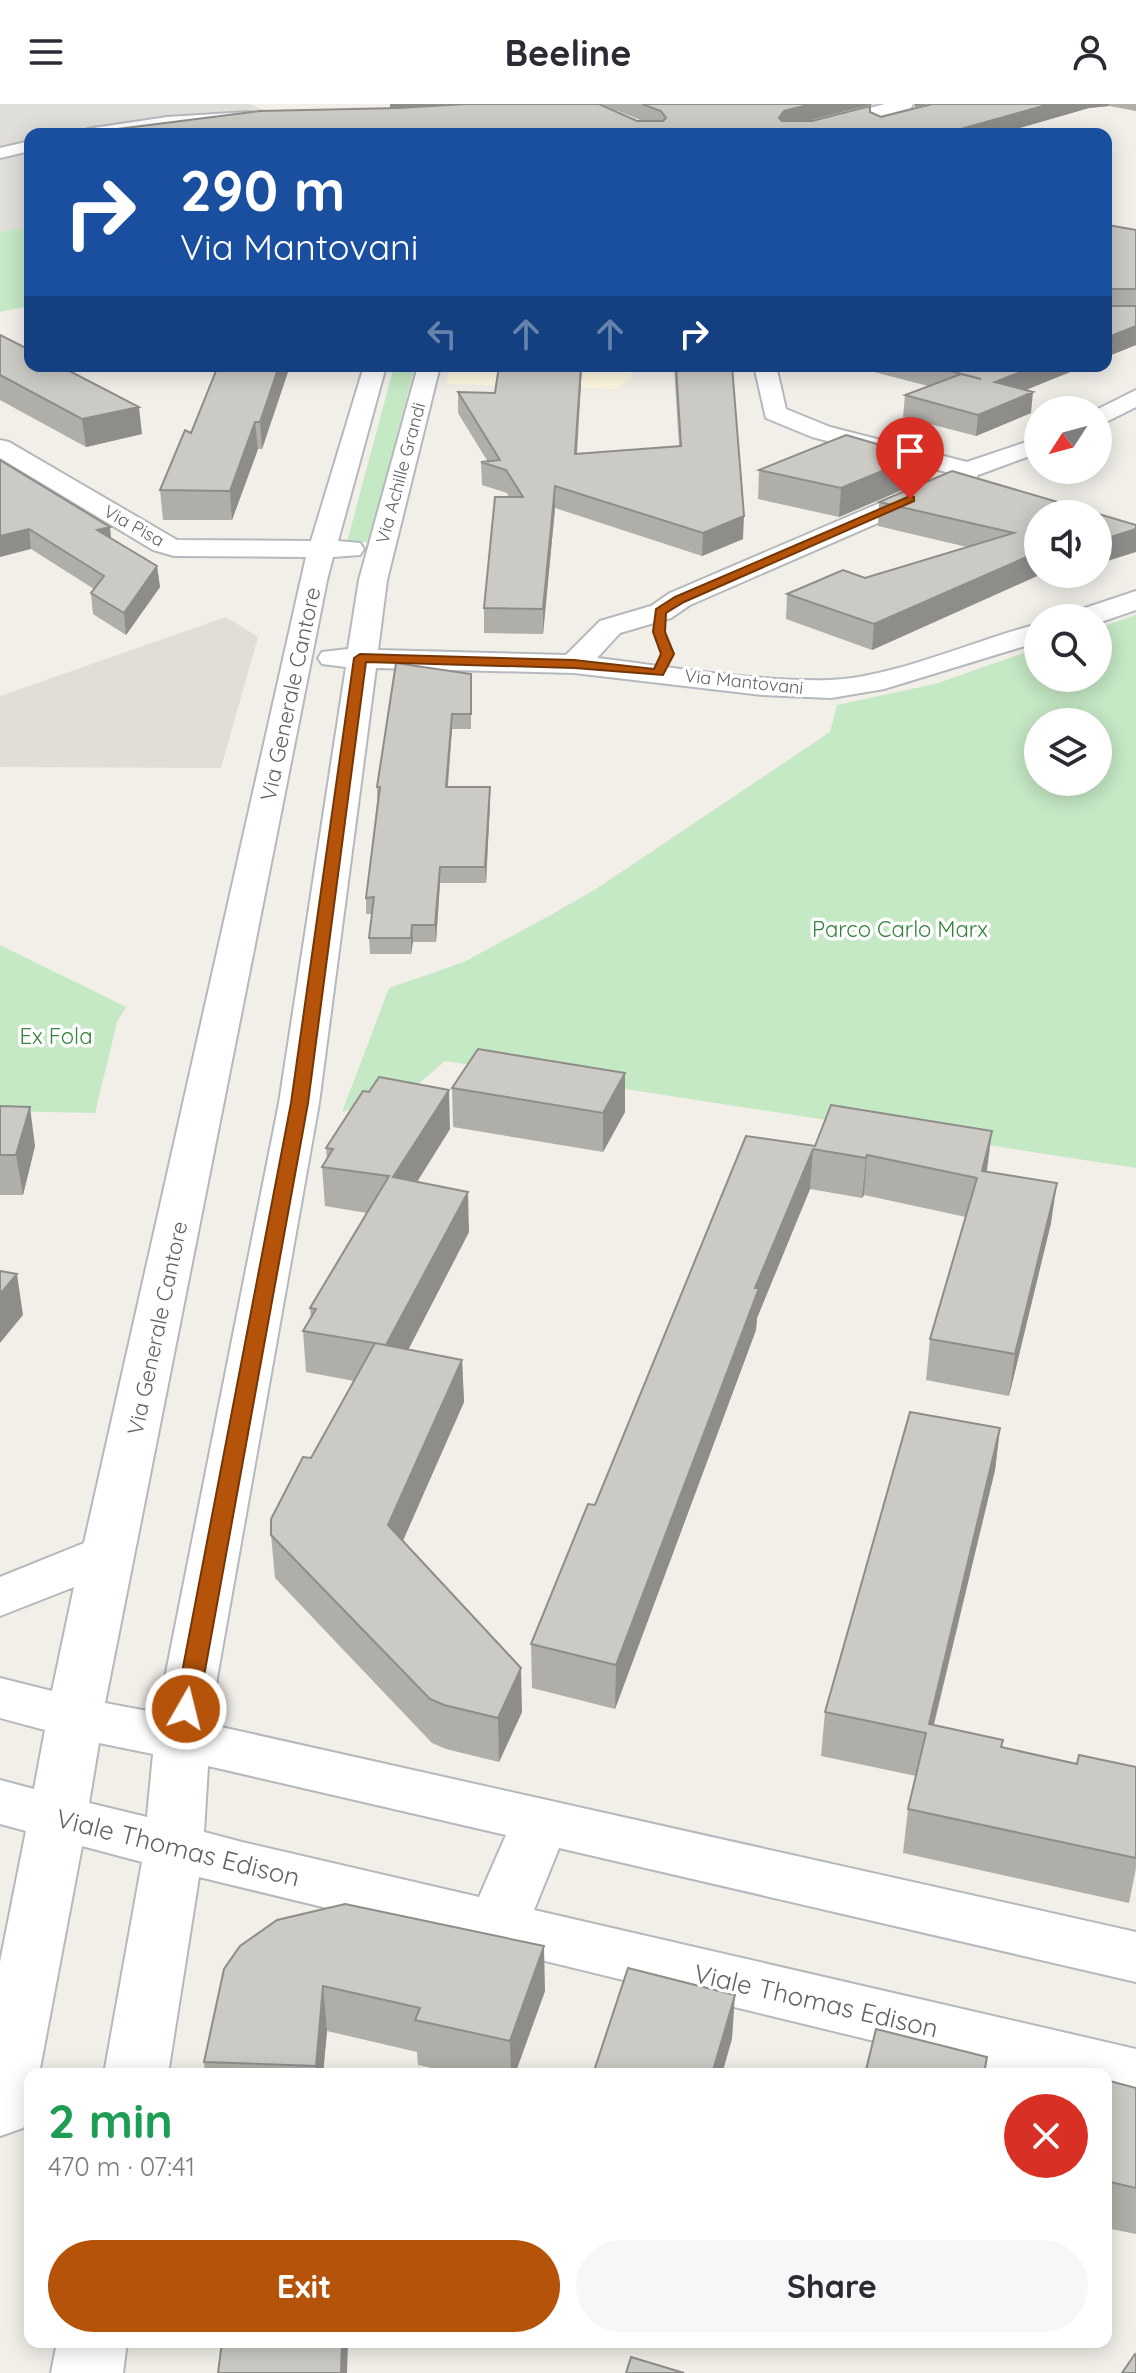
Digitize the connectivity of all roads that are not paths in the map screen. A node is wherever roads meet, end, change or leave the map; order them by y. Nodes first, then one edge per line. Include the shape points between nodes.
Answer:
1 (910, 110) edge
2 (272, 117) edge
3 (129, 128) edge
4 (820, 128) edge
5 (861, 128) edge
6 (24, 147) edge
7 (0, 153) edge
8 (373, 372) edge
9 (427, 372) edge
10 (766, 372) edge
11 (1136, 397) edge
12 (1112, 411) edge
13 (0, 447) edge
14 (1024, 450) edge
15 (968, 470) junction
16 (320, 549) junction
17 (377, 564) junction
18 (1136, 600) edge
19 (1112, 608) edge
20 (661, 612) junction
21 (1024, 637) edge
22 (299, 657) junction
23 (360, 658) junction
24 (574, 664) junction
25 (658, 673) junction
26 (110, 1553) junction
27 (0, 1597) edge
28 (0, 1698) edge
29 (75, 1718) junction
30 (182, 1739) junction
31 (0, 1802) edge
32 (57, 1817) junction
33 (540, 1823) junction
34 (174, 1848) junction
35 (497, 1926) junction
36 (1136, 1957) edge
37 (137, 2068) edge
38 (1098, 2068) edge
39 (1112, 2071) edge
40 (1136, 2077) edge
41 (0, 2108) edge
42 (91, 2348) edge
43 (87, 2373) edge

1 - 4 street
1 - 5 street
2 - 3 street
6 - 7 street
8 - 16 street
9 - 17 street, Via Achille Grandi
10 - 15 street via 775,413 821,432
11 - 12 street
13 - 16 street, Via Pisa via 174,548
14 - 15 street
15 - 20 street via 965,476 680,599
16 - 17 street, Via Pisa
16 - 22 street, Via Generale Cantore
17 - 23 street
18 - 19 street
20 - 24 street via 610,627
20 - 25 street via 659,632 667,654
21 - 25 street, Via Mantovani via 873,683 831,689
22 - 23 street, Via Mantovani
22 - 26 street, Via Generale Cantore
23 - 24 street, Via Mantovani
23 - 30 street via 299,1103
24 - 25 street, Via Mantovani
26 - 27 street
26 - 29 street, Via Generale Cantore
28 - 29 street
29 - 30 street
29 - 32 street, Via Generale Cantore
30 - 33 street
30 - 34 street
31 - 32 street, Viale Thomas Edison
32 - 34 street, Viale Thomas Edison
32 - 41 street, Via Generale Cantore
33 - 35 street
33 - 36 street
34 - 35 street, Viale Thomas Edison
34 - 37 street
35 - 38 street, Viale Thomas Edison
39 - 40 street, Viale Thomas Edison
42 - 43 street

